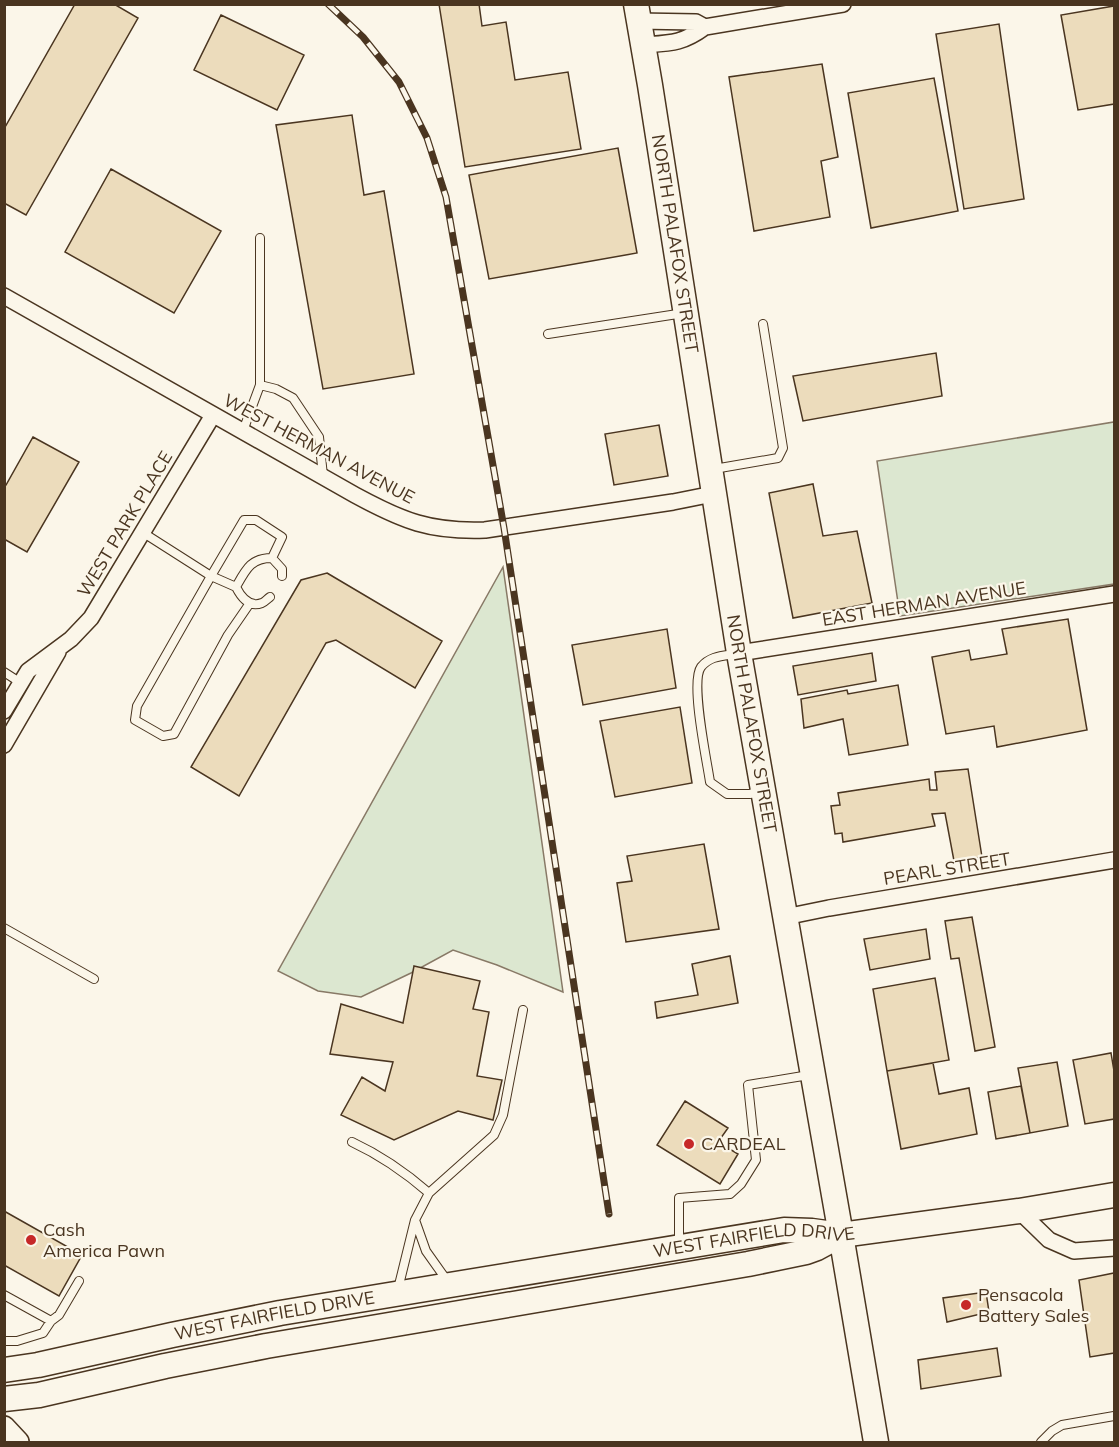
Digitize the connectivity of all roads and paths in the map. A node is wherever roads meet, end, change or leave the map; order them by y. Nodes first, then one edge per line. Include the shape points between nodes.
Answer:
1 (843, 4) edge
2 (637, 13) edge
3 (705, 27) junction
4 (642, 45) junction
5 (260, 238) dead end
6 (4, 296) edge
7 (685, 313) junction
8 (763, 324) dead end
9 (548, 334) dead end
10 (260, 385) junction
11 (213, 415) junction
12 (243, 431) junction
13 (324, 477) junction
14 (712, 482) junction
15 (142, 532) junction
16 (272, 558) junction
17 (211, 576) junction
18 (282, 576) dead end
19 (236, 587) junction
20 (1114, 594) edge
21 (270, 597) dead end
22 (250, 603) junction
23 (61, 647) junction
24 (739, 653) junction
25 (4, 672) edge
26 (21, 683) junction
27 (4, 711) edge
28 (4, 745) edge
29 (763, 790) junction
30 (1114, 860) edge
31 (785, 917) junction
32 (4, 928) edge
33 (94, 979) dead end
34 (523, 1010) dead end
35 (813, 1074) junction
36 (352, 1142) dead end
37 (429, 1193) junction
38 (1114, 1195) edge
39 (1019, 1211) junction
40 (415, 1220) junction
41 (842, 1235) junction
42 (679, 1248) junction
43 (1114, 1248) edge
44 (79, 1281) dead end
45 (450, 1286) junction
46 (397, 1294) junction
47 (4, 1295) edge
48 (51, 1321) junction
49 (4, 1341) edge
50 (4, 1370) edge
51 (4, 1399) edge
52 (1114, 1416) edge
53 (4, 1427) edge
54 (18, 1443) edge
55 (876, 1443) edge
56 (1041, 1443) edge

1 - 3 street
2 - 3 street via 696,22
2 - 4 main road, NORTH PALAFOX STREET
3 - 4 street via 682,40
4 - 7 main road, NORTH PALAFOX STREET
5 - 10 lane
6 - 11 street, WEST HERMAN AVENUE
7 - 9 lane
7 - 14 main road, NORTH PALAFOX STREET
8 - 14 lane via 783,448 778,458
10 - 12 lane
10 - 13 lane via 292,398 319,437
11 - 12 street, WEST HERMAN AVENUE
11 - 15 street, WEST PARK PLACE
12 - 13 street, WEST HERMAN AVENUE
13 - 14 street, WEST HERMAN AVENUE via 407,520 462,531 672,502
14 - 24 main road, NORTH PALAFOX STREET
15 - 17 lane
15 - 23 street, WEST PARK PLACE via 91,618
16 - 17 lane via 282,537 256,520 244,520
16 - 18 lane via 282,569
16 - 19 lane via 261,558 251,564
17 - 19 lane
17 - 22 lane via 137,706 135,720 163,736 174,734
19 - 22 lane
20 - 24 street, EAST HERMAN AVENUE
21 - 22 lane via 262,603
23 - 26 street, WEST PARK PLACE via 28,671
23 - 28 street, WEST PARK PLACE
24 - 29 main road, NORTH PALAFOX STREET
24 - 29 lane via 710,658 699,669 697,693 710,782 727,794
25 - 26 lane
26 - 27 street, WEST PARK PLACE
29 - 31 main road, NORTH PALAFOX STREET
30 - 31 street, PEARL STREET
31 - 35 main road, NORTH PALAFOX STREET
32 - 33 lane
34 - 37 lane via 500,1124 494,1135
35 - 41 main road, NORTH PALAFOX STREET
35 - 42 lane via 748,1085 756,1160 730,1194 680,1198
36 - 37 lane via 401,1170
37 - 40 lane
38 - 39 main road
39 - 41 main road
39 - 43 street via 1049,1240 1074,1251
40 - 45 lane via 426,1251
40 - 46 lane
41 - 42 main road, WEST FAIRFIELD DRIVE via 784,1230
41 - 51 main road, WEST FAIRFIELD DRIVE via 806,1252 748,1264 266,1346 39,1395
41 - 55 main road, NORTH PALAFOX STREET
42 - 45 main road, WEST FAIRFIELD DRIVE
44 - 48 lane via 59,1315
45 - 46 main road, WEST FAIRFIELD DRIVE
46 - 50 main road, WEST FAIRFIELD DRIVE via 226,1324
47 - 48 lane
48 - 49 lane via 43,1333
52 - 56 lane via 1062,1425
53 - 54 main road

